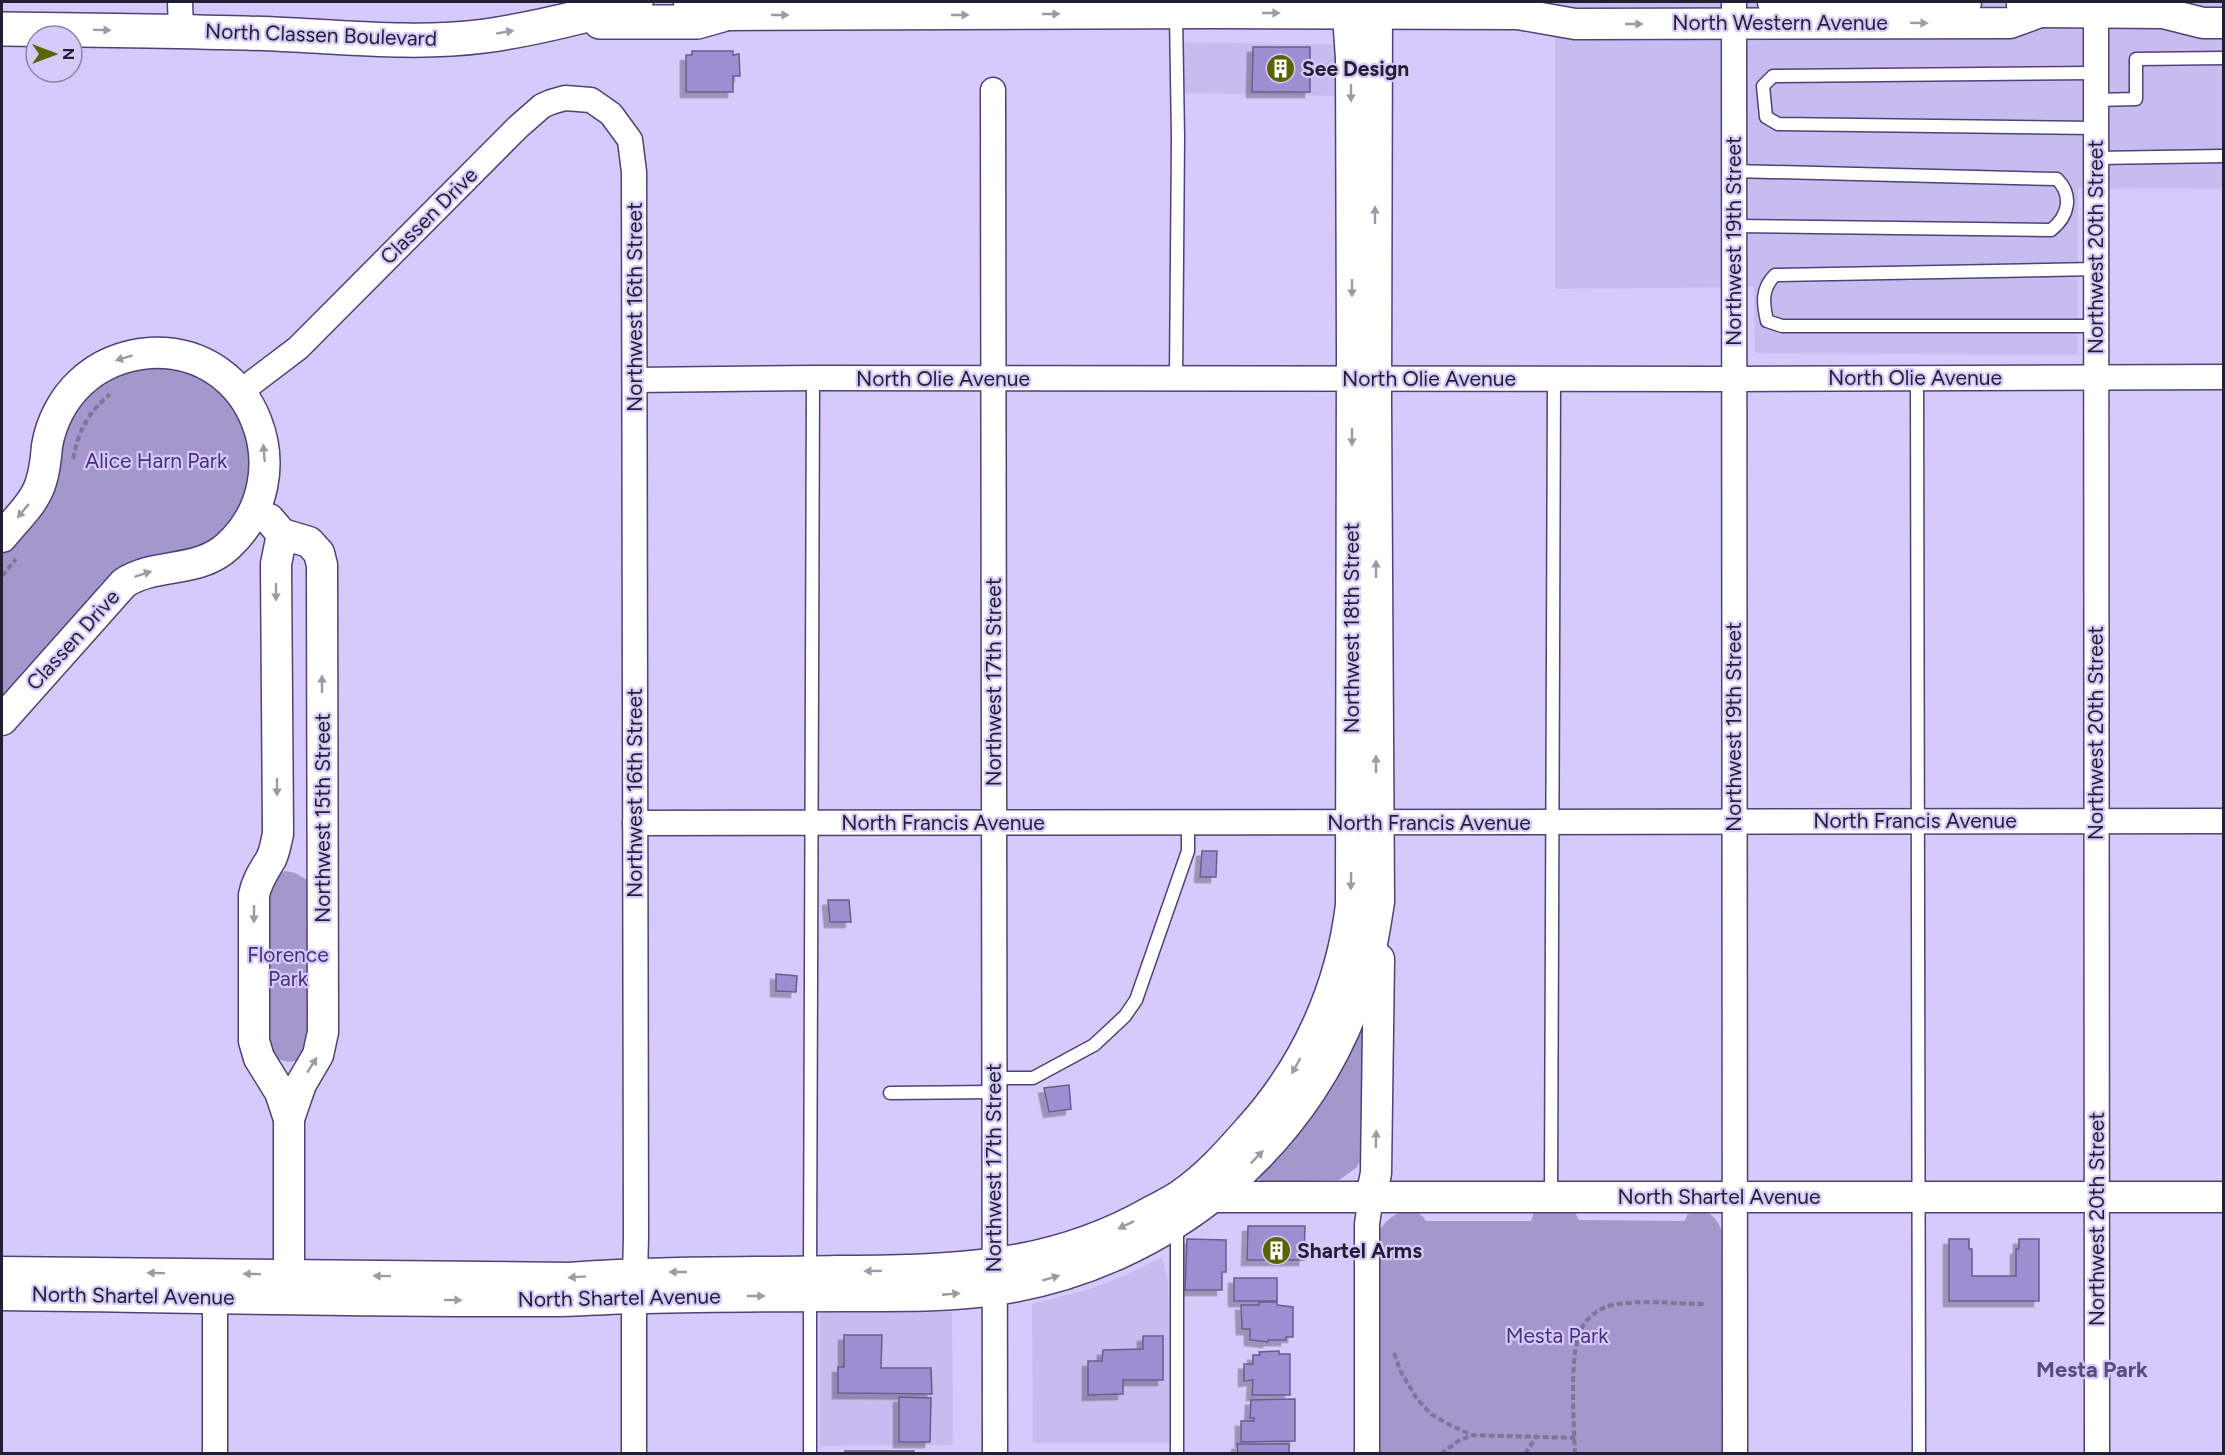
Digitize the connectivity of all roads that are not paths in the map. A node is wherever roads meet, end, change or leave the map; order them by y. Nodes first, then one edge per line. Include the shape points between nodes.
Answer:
1 (636, 2) edge
2 (688, 2) edge
3 (1570, 2) edge
4 (1773, 2) edge
5 (1966, 2) edge
6 (2011, 2) edge
7 (2199, 2) edge
8 (2040, 7) edge
9 (2163, 7) edge
10 (992, 8) edge
11 (1362, 8) edge
12 (1860, 9) edge
13 (2096, 12) junction
14 (1734, 13) edge
15 (1176, 14) junction
16 (1518, 14) junction
17 (722, 15) junction
18 (181, 16) edge
19 (556, 22) junction
20 (2223, 23) edge
21 (2, 29) edge
22 (2223, 58) edge
23 (2096, 73) junction
24 (993, 90) dead end
25 (2096, 100) junction
26 (2096, 128) junction
27 (626, 134) joint
28 (2223, 156) edge
29 (2096, 158) junction
30 (1734, 171) junction
31 (1734, 226) junction
32 (2096, 269) junction
33 (2096, 326) junction
34 (2096, 377) junction
35 (2223, 377) edge
36 (813, 378) junction
37 (1917, 378) junction
38 (994, 379) junction
39 (1176, 379) junction
40 (1364, 379) junction
41 (1554, 379) junction
42 (1734, 379) junction
43 (635, 380) junction
44 (240, 392) junction
45 (256, 510) junction
46 (282, 534) junction
47 (12, 544) edge
48 (2, 720) edge
49 (1734, 821) junction
50 (1918, 821) junction
51 (2096, 821) junction
52 (2223, 821) edge
53 (1553, 822) junction
54 (810, 823) junction
55 (1188, 823) junction
56 (1364, 823) junction
57 (635, 824) junction
58 (994, 824) junction
59 (270, 860) junction
60 (322, 860) junction
61 (1379, 902) junction
62 (993, 1085) junction
63 (890, 1093) dead end
64 (289, 1119) junction
65 (1214, 1197) junction
66 (1371, 1197) junction
67 (1551, 1197) junction
68 (1735, 1197) junction
69 (1919, 1197) junction
70 (2097, 1197) junction
71 (2223, 1197) edge
72 (1177, 1210) junction
73 (2, 1272) edge
74 (994, 1277) junction
75 (810, 1284) junction
76 (635, 1285) junction
77 (215, 1286) junction
78 (290, 1286) junction
79 (2, 1295) edge
80 (215, 1454) edge
81 (634, 1454) edge
82 (810, 1454) edge
83 (995, 1454) edge
84 (1177, 1454) edge
85 (1367, 1454) edge
86 (1735, 1454) edge
87 (1920, 1454) edge
88 (2097, 1454) edge

1 - 19 main road, North Classen Boulevard
2 - 17 street, North Western Avenue
3 - 16 street, North Western Avenue
4 - 12 street, North Western Avenue
5 - 12 street, North Western Avenue
6 - 8 street, North Western Avenue
7 - 9 street, North Western Avenue
12 -> 8 street, North Western Avenue via 2010,23
8 - 13 street, North Western Avenue
9 - 13 street, North Western Avenue
9 - 20 street, North Western Avenue via 2204,23
10 -> 15 street, North Western Avenue
17 -> 10 street, North Western Avenue
15 -> 11 street, North Western Avenue
11 - 16 street, North Western Avenue
11 - 40 street, Northwest 18th Street
12 - 14 street, North Western Avenue
13 - 23 street, Northwest 20th Street
16 -> 14 street, North Western Avenue via 1575,24
14 - 30 street, Northwest 19th Street
15 - 39 lane
17 - 19 main road via 697,22
18 -> 19 main road, North Classen Boulevard via 401,39 483,36
21 -> 18 main road, North Classen Boulevard
22 - 25 lane via 2136,59 2136,99
23 - 25 street, Northwest 20th Street
23 - 26 lane via 1773,76 1763,86 1766,117 1778,124
24 - 38 street, Northwest 17th Street
25 - 26 street, Northwest 20th Street
26 - 29 street, Northwest 20th Street
27 - 43 street, Northwest 16th Street via 632,146 634,172
27 - 44 street, Classen Drive via 611,114 591,100 565,98 542,106 298,348
28 - 29 lane
29 - 32 street, Northwest 20th Street
30 - 31 street, Northwest 19th Street
30 - 31 lane via 2056,179 2065,187 2067,205 2062,221 2051,230
31 - 42 street, Northwest 19th Street
32 - 33 street, Northwest 20th Street
32 - 33 lane via 1775,275 1767,283 1763,301 1767,321 1782,326
33 - 34 street, Northwest 20th Street
34 - 35 street, North Olie Avenue
34 - 37 street, North Olie Avenue
34 - 51 street, Northwest 20th Street
36 - 38 street, North Olie Avenue
36 - 43 street, North Olie Avenue
36 - 54 lane
37 - 42 street, North Olie Avenue
37 - 50 lane
38 - 39 street, North Olie Avenue
38 - 58 street, Northwest 17th Street
39 - 40 street, North Olie Avenue
40 - 41 street, North Olie Avenue
40 - 56 street, Northwest 18th Street
41 - 42 street, North Olie Avenue
41 - 53 lane
42 - 49 street, Northwest 19th Street
43 - 57 street, Northwest 16th Street
45 -> 44 street, Classen Drive via 264,479 265,453 254,414
44 -> 47 street, Classen Drive via 208,366 174,355 158,352 129,356 103,366 80,383 60,408 37,492
45 - 46 street, Northwest 15th Street
48 -> 45 street, Classen Drive via 124,584 143,573 192,566 213,557 236,538
46 -> 59 street, Northwest 15th Street via 276,564 278,834
60 -> 46 street, Northwest 15th Street via 322,565 319,553 309,542
49 - 50 street, North Francis Avenue
49 - 53 street, North Francis Avenue
49 - 68 street, Northwest 19th Street
50 - 51 street, North Francis Avenue
50 - 69 lane
51 - 52 street, North Francis Avenue
51 - 70 street, Northwest 20th Street
53 - 56 street, North Francis Avenue
53 - 67 lane
54 - 57 street, North Francis Avenue
54 - 58 street, North Francis Avenue
54 - 75 lane
55 - 56 street, North Francis Avenue
55 - 58 street, North Francis Avenue
55 - 62 lane via 1188,851 1136,1000 1125,1016 1094,1045 1033,1078
56 - 61 street, Northwest 18th Street
56 -> 72 street, Northwest 18th Street via 1338,971 1316,1030 1292,1074 1260,1117
57 - 76 street, Northwest 16th Street
58 - 62 street, Northwest 17th Street
59 - 60 street
59 -> 64 street, Northwest 15th Street via 254,895 254,1041
64 -> 60 street, Northwest 15th Street via 301,1084 318,1055 323,1032
65 -> 61 street, Northwest 18th Street via 1263,1151 1293,1115 1341,1037 1365,972
66 -> 61 street via 1376,1173
62 - 63 lane
62 - 74 street, Northwest 17th Street
64 - 78 street, Northwest 15th Street
65 - 66 street, North Shartel Avenue
65 - 72 street, North Shartel Avenue
66 - 67 street, North Shartel Avenue
66 - 85 street via 1367,1224
67 - 68 street, North Shartel Avenue
68 - 69 street, North Shartel Avenue
68 - 86 street, Northwest 19th Street
69 - 70 street, North Shartel Avenue
69 - 87 lane
70 - 71 street, North Shartel Avenue
70 - 88 street, Northwest 20th Street
72 - 74 street, North Shartel Avenue
72 - 84 lane
77 -> 73 street, North Shartel Avenue
74 - 75 street, North Shartel Avenue via 947,1295
74 - 83 street, Northwest 17th Street
75 - 76 street, North Shartel Avenue
75 - 82 lane
76 - 78 street, North Shartel Avenue via 510,1301
76 - 81 street, Northwest 16th Street
77 - 78 street, North Shartel Avenue
77 - 79 street, North Shartel Avenue
77 - 80 street

